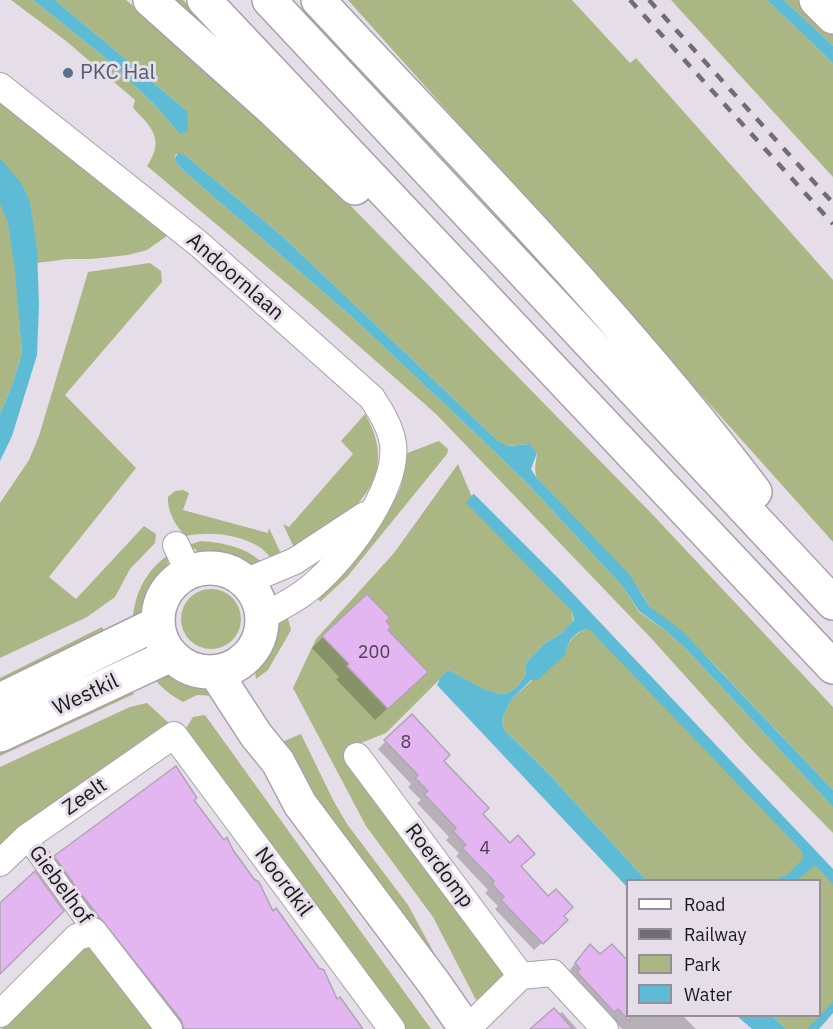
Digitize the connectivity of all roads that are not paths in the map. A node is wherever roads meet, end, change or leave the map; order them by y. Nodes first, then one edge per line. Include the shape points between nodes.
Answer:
1 (150, 0) edge
2 (204, 0) edge
3 (269, 0) edge
4 (318, 0) edge
5 (816, 0) edge
6 (833, 17) edge
7 (0, 86) edge
8 (573, 392) junction
9 (373, 510) junction
10 (245, 582) junction
11 (833, 597) edge
12 (833, 603) edge
13 (262, 617) junction
14 (158, 623) junction
15 (171, 655) junction
16 (229, 667) junction
17 (833, 667) edge
18 (0, 700) edge
19 (0, 735) edge
20 (174, 735) joint
21 (357, 756) dead end
22 (26, 838) junction
23 (0, 863) edge
24 (94, 932) junction
25 (521, 976) junction
26 (0, 1014) edge
27 (169, 1029) edge
28 (392, 1029) edge
29 (466, 1029) edge
30 (605, 1029) edge

1 - 8 main road via 366,198 513,348
2 - 8 main road
3 - 12 main road
4 - 11 main road via 566,267 708,430
5 - 6 main road
7 - 9 street, Andoornlaan via 199,244 372,398 393,446 391,471
8 - 17 main road
9 - 10 street via 295,561
9 - 13 street, Andoornlaan via 348,548 308,590
10 - 13 main road via 257,598
10 - 14 main road via 233,573 182,559 178,579 159,610
13 - 16 main road via 260,637 250,654
14 - 15 main road
14 - 18 main road, Westkil
15 - 16 main road via 203,672
15 - 19 main road, Westkil
16 - 29 main road via 256,735 278,762 300,804
20 - 22 street, Zeelt
20 - 28 street, Noordkil
21 - 25 street, Roerdomp
22 - 23 street, Zeelt
22 - 24 street, Giebelhof
24 - 26 street, Giebelhof via 77,937
24 - 27 street, Giebelhof
25 - 29 street
25 - 30 street via 553,973

